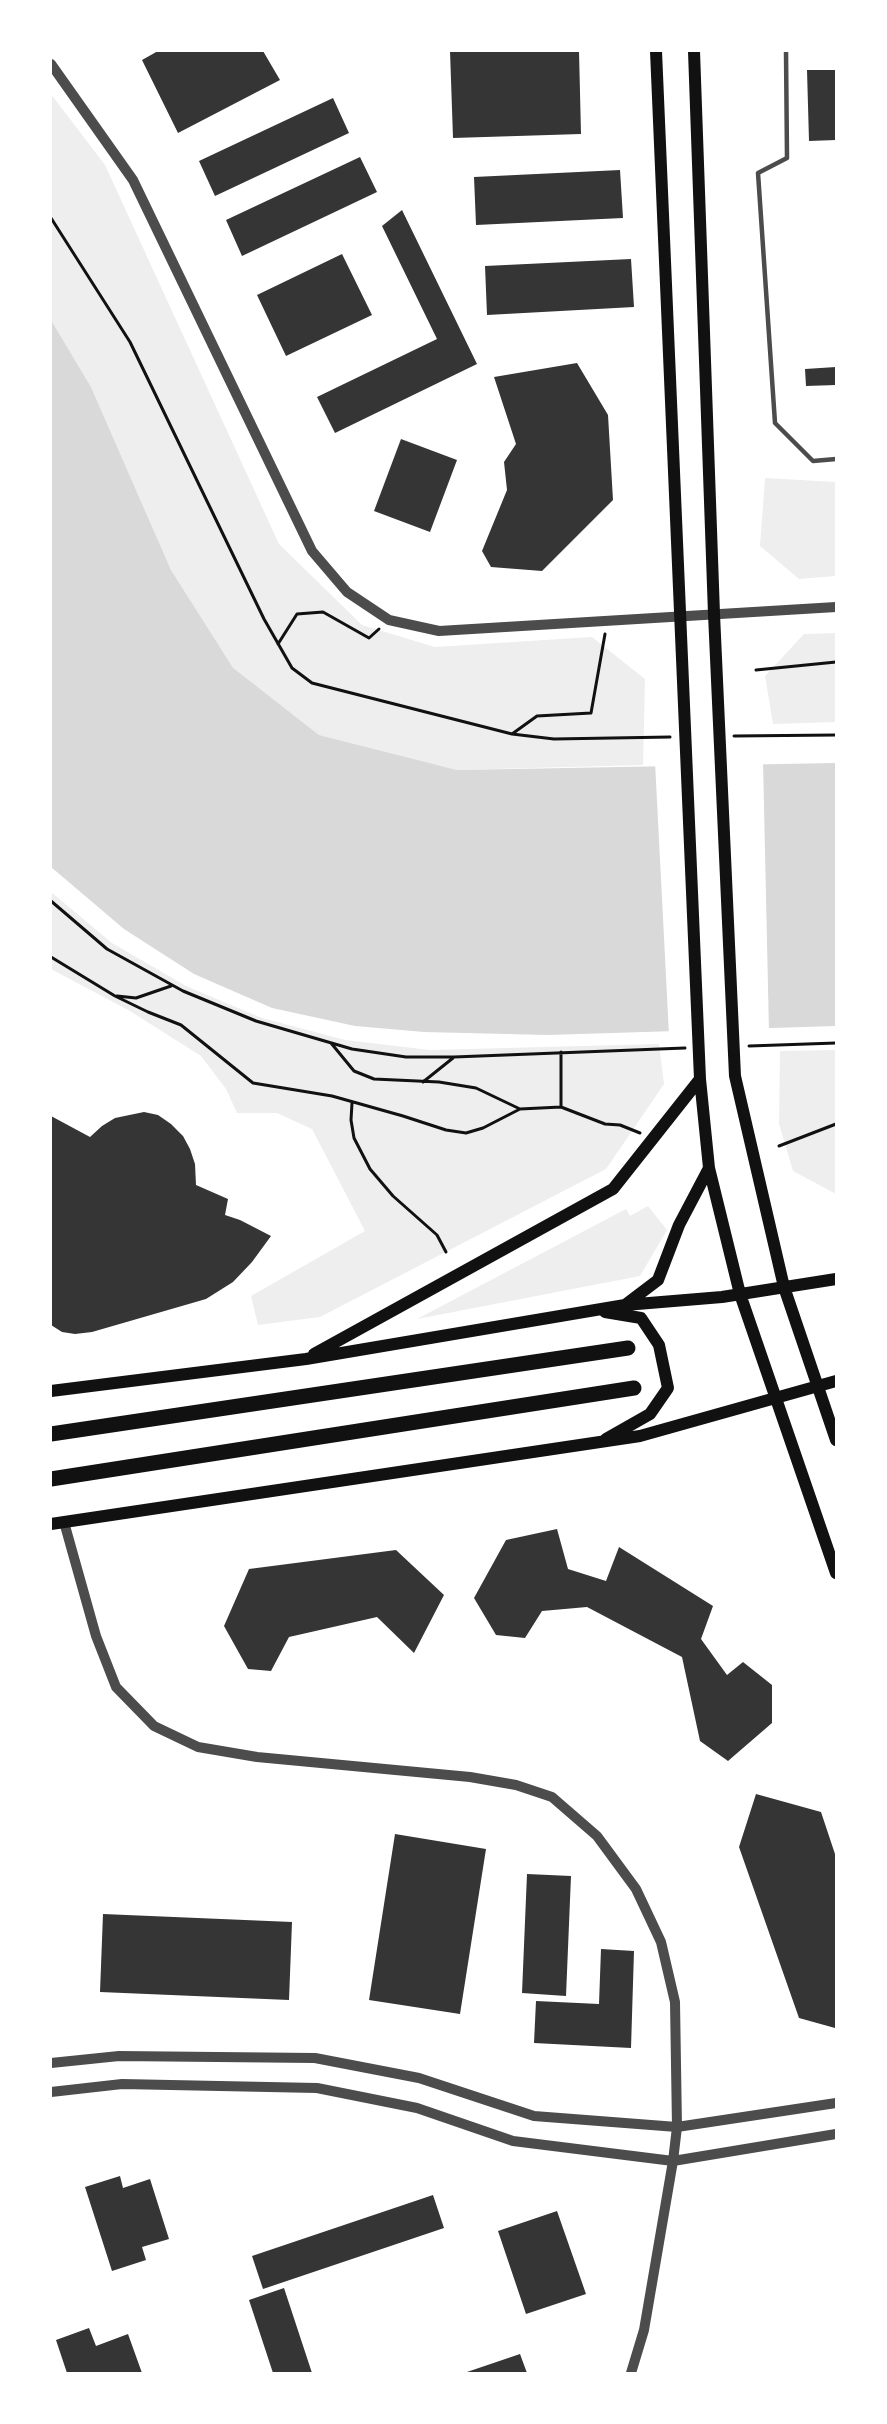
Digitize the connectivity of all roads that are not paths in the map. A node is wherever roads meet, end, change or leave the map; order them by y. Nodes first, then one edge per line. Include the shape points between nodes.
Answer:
1 (656, 51) edge
2 (694, 51) edge
3 (786, 51) edge
4 (51, 64) edge
5 (836, 459) edge
6 (836, 607) edge
7 (714, 615) junction
8 (680, 616) junction
9 (700, 1079) junction
10 (709, 1168) junction
11 (836, 1279) edge
12 (784, 1287) junction
13 (740, 1294) junction
14 (625, 1305) junction
15 (594, 1311) junction
16 (628, 1348) dead end
17 (306, 1359) junction
18 (836, 1381) edge
19 (818, 1386) junction
20 (634, 1388) dead end
21 (51, 1391) edge
22 (775, 1398) junction
23 (51, 1434) edge
24 (836, 1440) edge
25 (599, 1442) junction
26 (51, 1479) edge
27 (64, 1522) junction
28 (51, 1524) edge
29 (836, 1573) edge
30 (51, 2063) edge
31 (51, 2092) edge
32 (836, 2103) edge
33 (677, 2127) junction
34 (836, 2134) edge
35 (673, 2161) junction
36 (631, 2373) edge

1 - 8 main road
2 - 7 main road
3 - 5 lane via 787,158 758,173 775,423 813,461
4 - 8 street via 133,180 312,551 347,592 389,620 439,631
6 - 7 street
7 - 8 street
7 - 12 main road via 735,1076
8 - 9 main road
9 - 10 main road
9 - 17 main road via 613,1189
10 - 13 main road
10 - 14 main road via 679,1225 658,1280
11 - 12 main road
12 - 13 main road
12 - 19 main road
13 - 14 main road
13 - 22 main road
14 - 15 main road
15 - 17 main road
15 - 25 main road via 641,1318 659,1345 668,1388 650,1414
16 - 23 highway
17 - 21 main road
18 - 19 main road
19 - 22 main road
19 - 24 main road
20 - 26 highway
22 - 25 main road via 640,1436
22 - 29 main road
25 - 27 main road
27 - 28 main road
27 - 33 street via 96,1636 116,1687 153,1726 198,1748 516,1785 552,1797 597,1836 636,1889 661,1942 675,2002
30 - 33 street via 119,2056 315,2058 419,2078 534,2116
31 - 35 street via 122,2084 317,2088 417,2108 513,2141
32 - 33 street
33 - 35 street
34 - 35 street
35 - 36 street via 644,2330

